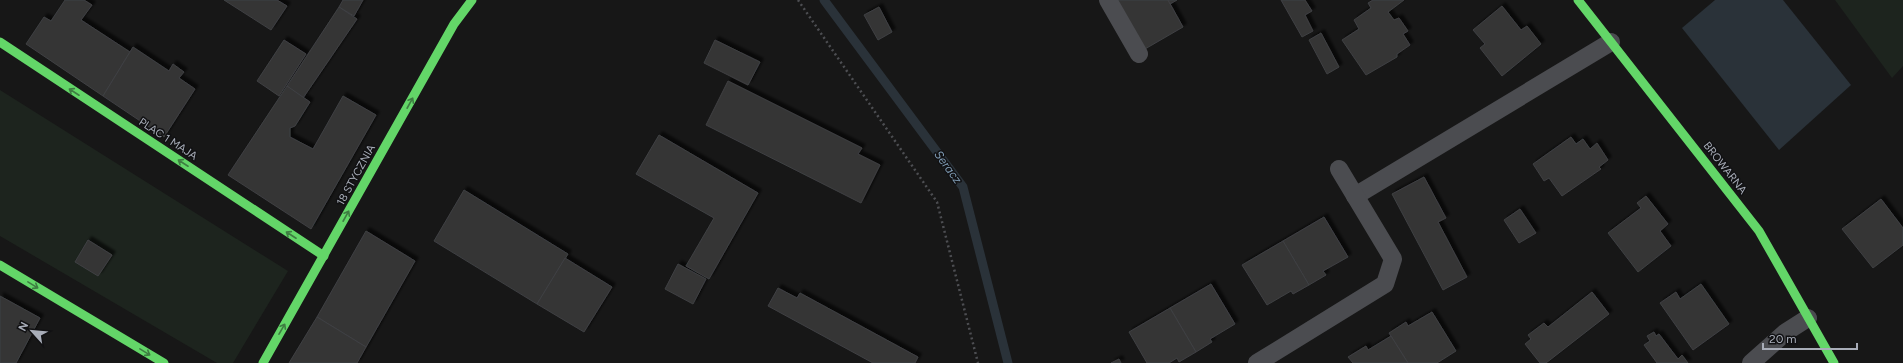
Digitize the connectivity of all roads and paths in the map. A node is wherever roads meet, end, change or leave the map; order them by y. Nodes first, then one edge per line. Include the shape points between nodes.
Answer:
1 (472, 0) edge
2 (798, 0) edge
3 (1108, 0) edge
4 (1578, 0) edge
5 (0, 42) edge
6 (1611, 42) junction
7 (1139, 54) dead end
8 (1339, 168) dead end
9 (1356, 196) junction
10 (324, 256) junction
11 (0, 265) edge
12 (1808, 318) junction
13 (164, 363) edge
14 (263, 363) edge
15 (978, 363) edge
16 (1257, 363) edge
17 (1751, 363) edge
18 (1834, 363) edge

10 -> 1 street, 18 STYCZNIA via 454,24
2 - 15 path via 937,202
3 - 7 lane
4 - 6 street, BROWARNA
10 -> 5 street, PLAC 1 MAJA
6 - 9 lane
6 - 12 street, BROWARNA via 1759,231
8 - 9 lane
9 - 16 lane via 1393,259 1385,284
14 -> 10 street, 18 STYCZNIA
11 -> 13 street
12 - 17 lane via 1786,332
12 - 18 street, BROWARNA

